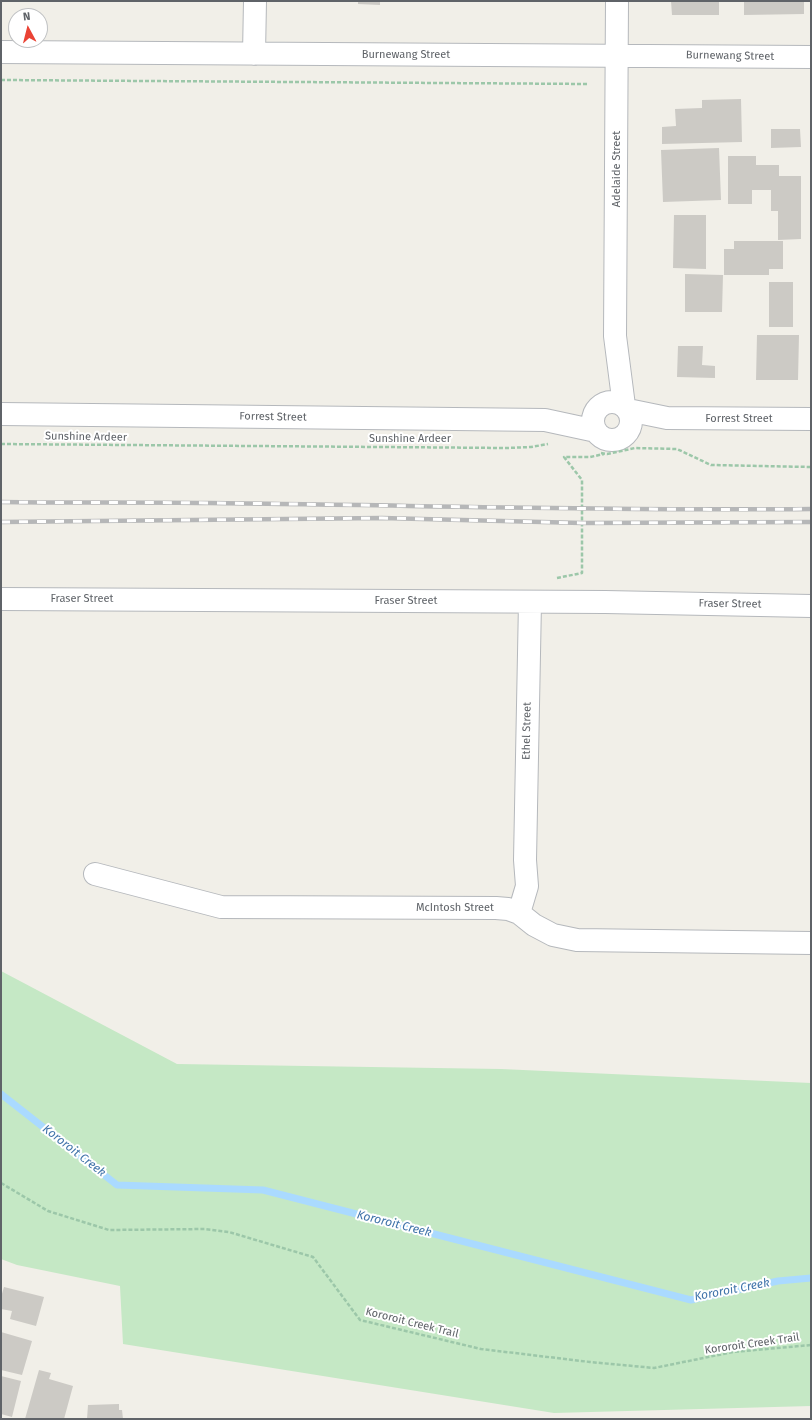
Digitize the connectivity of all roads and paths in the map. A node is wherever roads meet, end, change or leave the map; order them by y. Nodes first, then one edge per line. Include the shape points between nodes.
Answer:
1 (255, 1) edge
2 (617, 1) edge
3 (1, 52) edge
4 (254, 54) junction
5 (617, 55) junction
6 (811, 57) edge
7 (1, 80) edge
8 (589, 84) dead end
9 (615, 336) junction
10 (599, 407) junction
11 (1, 414) edge
12 (627, 415) junction
13 (811, 419) edge
14 (545, 420) junction
15 (596, 431) junction
16 (1, 444) edge
17 (551, 444) dead end
18 (599, 452) dead end
19 (607, 454) junction
20 (811, 467) edge
21 (1, 599) edge
22 (540, 602) junction
23 (811, 606) edge
24 (95, 874) dead end
25 (513, 911) junction
26 (811, 943) edge
27 (1, 1184) edge
28 (811, 1345) edge

1 - 4 street
2 - 5 street, Adelaide Street
3 - 4 street, Burnewang Street
4 - 5 street, Burnewang Street
5 - 6 street, Burnewang Street
5 - 9 street, Adelaide Street
7 - 8 path
9 - 10 street, Adelaide Street
9 - 12 street, Adelaide Street
10 - 12 street via 607,402 613,402
10 - 14 street, Forrest Street
10 - 15 street via 593,420
11 - 14 street, Forrest Street
12 - 13 street, Forrest Street via 666,418
12 - 15 street via 621,437 604,438
14 - 15 street, Forrest Street
16 - 17 path, Sunshine Ardeer via 506,448
18 - 19 path
19 - 20 path via 635,448 677,449 711,465
19 - 22 path via 564,457 582,480 582,574 550,579
21 - 22 street, Fraser Street
22 - 23 street, Fraser Street
22 - 25 street, Ethel Street via 525,860 515,882
24 - 25 street, McIntosh Street via 221,908 496,908
25 - 26 street via 553,936 577,940
27 - 28 path, Kororoit Creek Trail via 48,1211 109,1230 205,1229 229,1232 313,1257 360,1320 481,1349 654,1368 733,1352

